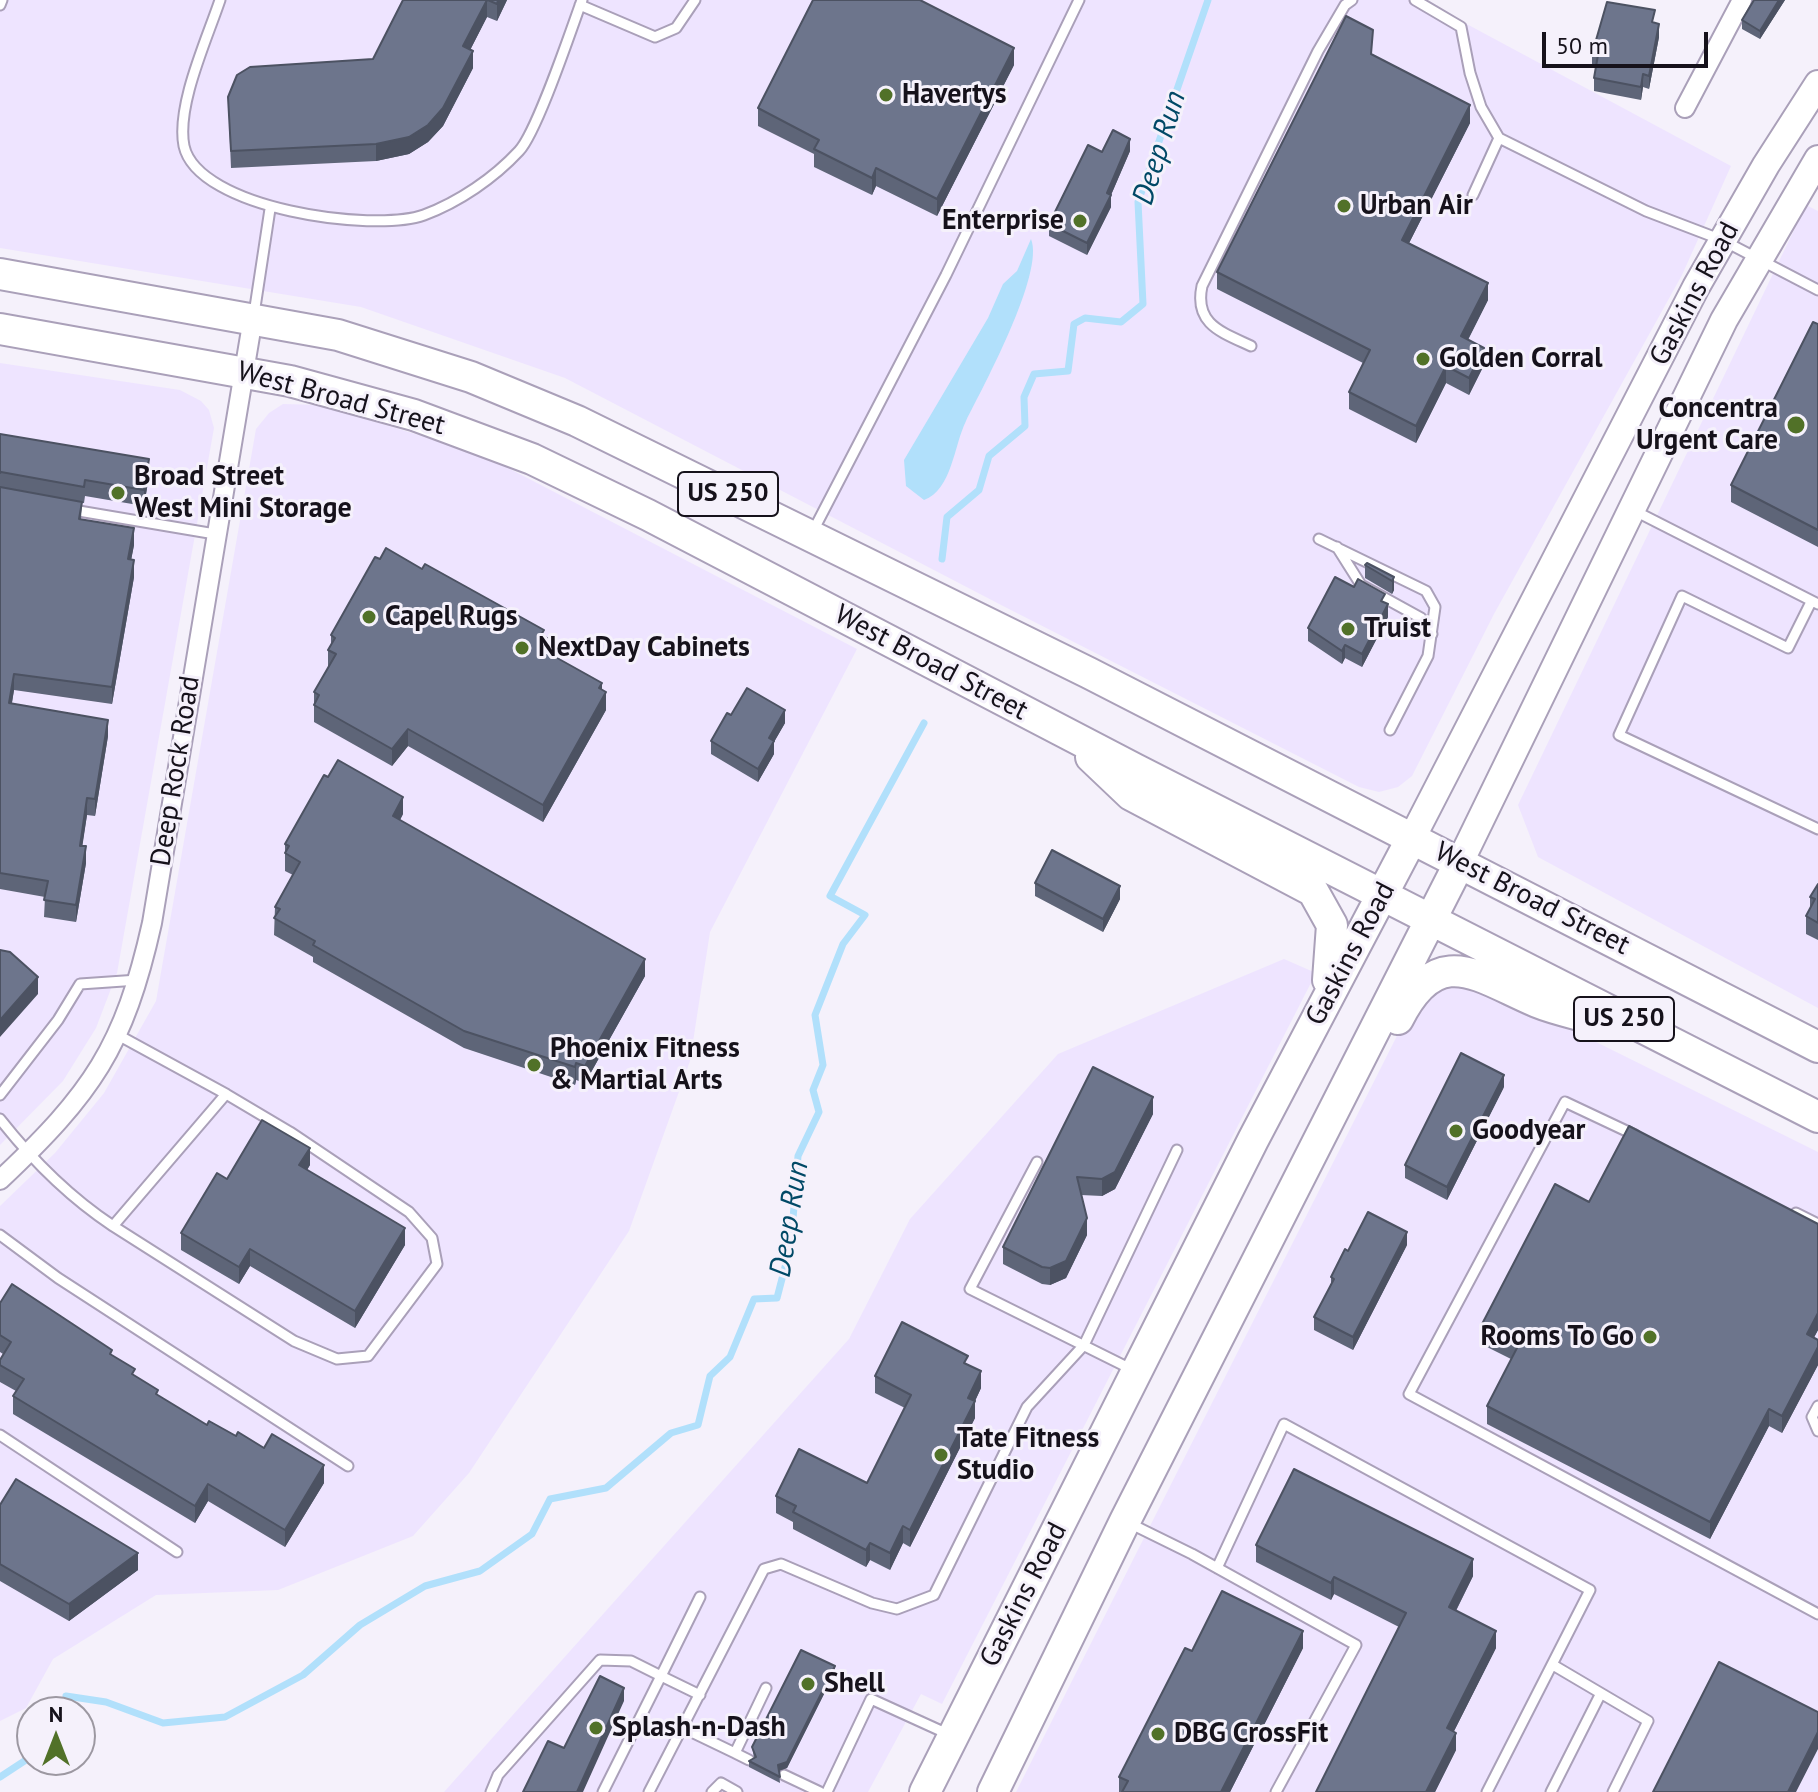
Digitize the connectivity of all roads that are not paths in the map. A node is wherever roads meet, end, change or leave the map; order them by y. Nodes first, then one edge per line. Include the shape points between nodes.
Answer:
1 (220, 0) edge
2 (695, 0) edge
3 (1079, 0) edge
4 (1352, 0) edge
5 (1415, 0) edge
6 (1742, 0) edge
7 (581, 3) edge
8 (1818, 84) edge
9 (1685, 108) dead end
10 (1499, 138) junction
11 (1818, 159) edge
12 (1473, 195) dead end
13 (270, 209) junction
14 (1722, 240) junction
15 (1757, 259) junction
16 (0, 274) edge
17 (1818, 290) edge
18 (253, 318) junction
19 (0, 329) edge
20 (1251, 346) dead end
21 (244, 371) junction
22 (62, 508) edge
23 (1630, 509) junction
24 (215, 534) junction
25 (811, 536) junction
26 (1319, 539) dead end
27 (1336, 547) junction
28 (1814, 603) edge
29 (1432, 634) junction
30 (1390, 730) dead end
31 (1066, 733) junction
32 (1818, 829) edge
33 (1412, 838) junction
34 (1460, 862) junction
35 (1382, 895) junction
36 (1430, 920) junction
37 (138, 980) junction
38 (1325, 1002) junction
39 (118, 1035) junction
40 (1664, 1039) junction
41 (1818, 1047) edge
42 (226, 1094) junction
43 (0, 1095) edge
44 (1818, 1117) edge
45 (0, 1119) edge
46 (1649, 1142) edge
47 (1177, 1150) dead end
48 (27, 1154) junction
49 (1309, 1157) junction
50 (1037, 1162) dead end
51 (0, 1180) edge
52 (1790, 1210) edge
53 (1818, 1224) edge
54 (113, 1226) junction
55 (0, 1235) edge
56 (1084, 1345) junction
57 (1136, 1371) junction
58 (1818, 1406) edge
59 (1818, 1431) edge
60 (0, 1435) edge
61 (348, 1466) dead end
62 (1125, 1521) junction
63 (177, 1552) dead end
64 (1217, 1568) junction
65 (700, 1597) dead end
66 (1818, 1614) edge
67 (1553, 1665) junction
68 (661, 1676) junction
69 (766, 1688) dead end
70 (700, 1695) junction
71 (1600, 1695) junction
72 (683, 1728) junction
73 (953, 1737) junction
74 (735, 1753) junction
75 (749, 1760) edge
76 (784, 1775) dead end
77 (491, 1792) edge
78 (603, 1792) edge
79 (649, 1792) edge
80 (712, 1792) edge
81 (737, 1792) edge
82 (820, 1792) edge
83 (827, 1792) edge
84 (925, 1792) edge
85 (993, 1792) edge
86 (1276, 1792) edge
87 (1487, 1792) edge
88 (1551, 1792) edge
89 (1613, 1792) edge

1 - 13 lane via 186,104 184,143 197,172
2 - 7 lane via 676,28 655,37
3 - 25 lane via 946,275
4 - 20 lane via 1318,51 1202,286 1203,318
5 - 10 lane via 1461,27 1474,84
6 - 9 street
7 - 13 lane via 522,149 459,199 422,216 389,222
8 - 14 main road, Gaskins Road
10 - 12 lane
10 - 14 lane via 1646,211
11 - 15 main road, Gaskins Road
13 - 18 lane
14 - 15 lane
14 - 33 main road, Gaskins Road
15 - 17 lane
15 - 23 main road, Gaskins Road
16 - 18 main road, West Broad Street / US 250
18 - 21 street, Deep Rock Road
18 - 25 main road, West Broad Street / US 250 via 338,335 471,377 613,437
19 - 21 main road, West Broad Street / US 250
21 - 24 street, Deep Rock Road
21 - 31 main road, West Broad Street / US 250 via 414,415 545,465
22 - 24 lane
23 - 28 lane
23 - 34 main road, Gaskins Road
24 - 37 street, Deep Rock Road via 152,923
25 - 33 main road, West Broad Street / US 250
26 - 27 lane
27 - 29 lane via 1361,585 1421,618
27 - 29 lane via 1426,591 1435,607
28 - 32 lane via 1788,648 1682,596 1619,735
29 - 30 lane via 1428,656
31 - 35 main road, West Broad Street / US 250
31 - 38 main road via 1131,795 1313,891 1326,910 1334,939
33 - 34 main road, West Broad Street / US 250
33 - 35 main road, Gaskins Road
34 - 36 main road, Gaskins Road
34 - 41 main road, West Broad Street / US 250
35 - 36 main road, West Broad Street / US 250
35 - 38 main road, Gaskins Road
36 - 40 main road, West Broad Street / US 250
36 - 49 main road, Gaskins Road
37 - 39 street, Deep Rock Road
37 - 43 lane via 80,984
38 - 57 main road, Gaskins Road
39 - 42 lane
39 - 48 street, Deep Rock Road via 84,1093
40 - 44 main road, West Broad Street / US 250
40 - 49 main road via 1539,1003 1479,974 1440,974 1411,995 1347,1117
42 - 54 lane
42 - 54 lane via 409,1212 432,1238 437,1264 368,1356 337,1359 294,1341
45 - 48 lane
46 - 66 lane via 1565,1102 1409,1394
47 - 56 lane
48 - 51 street, Deep Rock Road
48 - 54 lane
49 - 62 main road, Gaskins Road
50 - 56 lane via 970,1289
52 - 53 lane
55 - 61 lane
56 - 57 lane
56 - 70 lane via 1027,1407 934,1595 897,1609 781,1564 764,1569
57 - 73 main road, Gaskins Road
58 - 59 lane via 1812,1417
60 - 63 lane
62 - 64 lane
62 - 85 main road, Gaskins Road
64 - 67 lane via 1284,1424 1590,1590
64 - 86 lane via 1356,1645
65 - 68 lane
67 - 71 lane
67 - 87 lane
68 - 70 lane
68 - 77 lane via 631,1661 600,1660 498,1775
68 - 78 lane
69 - 74 lane
70 - 72 lane
71 - 88 lane
71 - 89 lane via 1648,1721
72 - 74 lane
72 - 79 lane
73 - 83 lane via 871,1699
73 - 84 main road, Gaskins Road
74 - 75 lane
76 - 82 lane
80 - 81 lane via 721,1783

